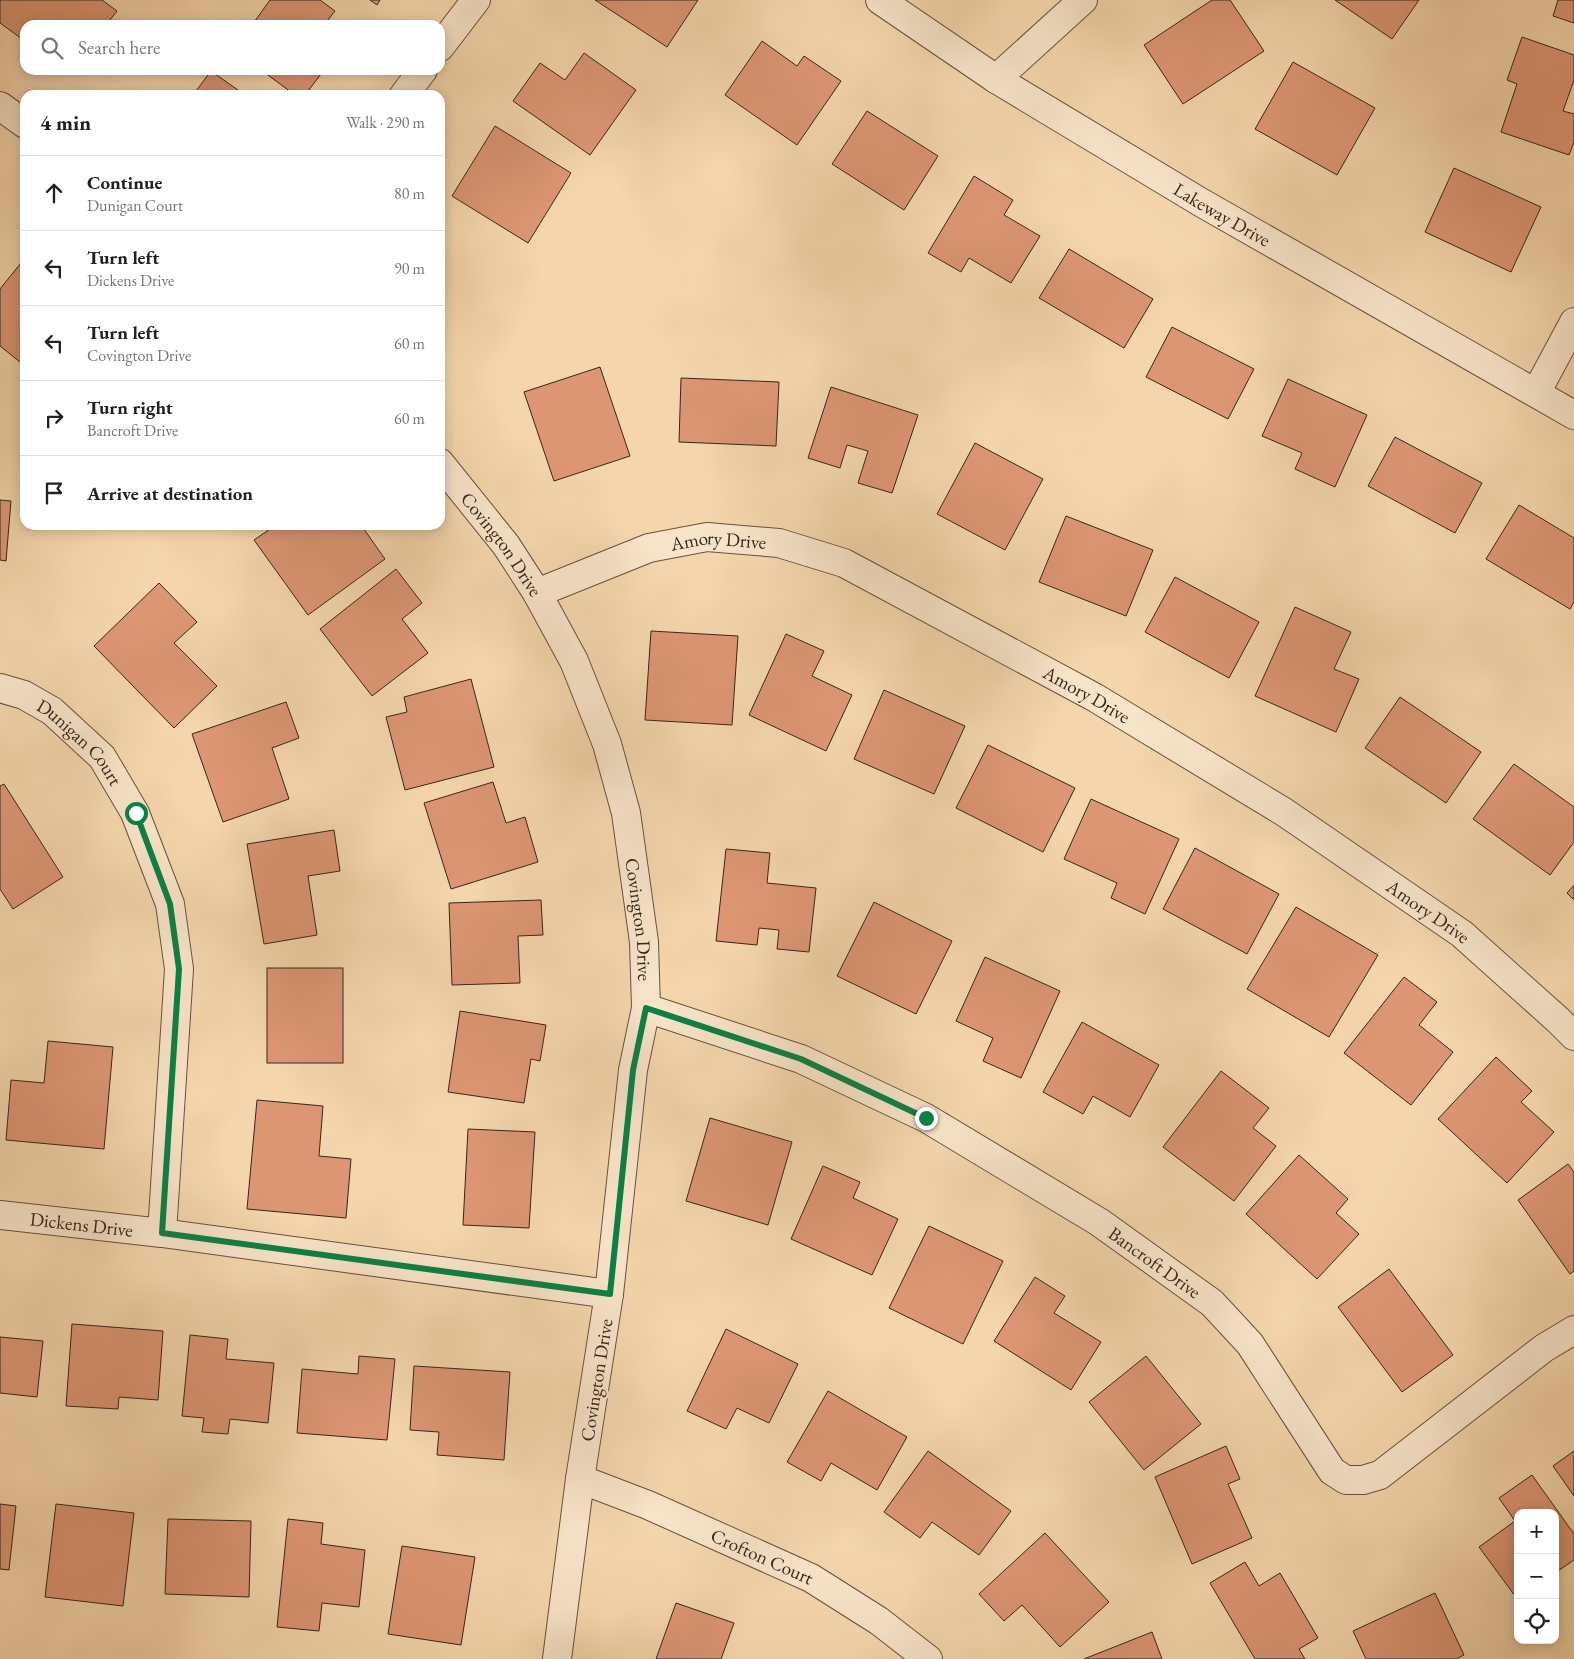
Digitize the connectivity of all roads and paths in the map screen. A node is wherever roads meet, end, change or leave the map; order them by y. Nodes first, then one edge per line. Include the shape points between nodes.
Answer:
1 (476, 0) edge
2 (880, 0) edge
3 (1083, 0) edge
4 (445, 40) edge
5 (419, 75) edge
6 (996, 79) junction
7 (408, 90) edge
8 (0, 106) edge
9 (20, 120) edge
10 (1574, 322) edge
11 (1536, 393) junction
12 (1574, 415) edge
13 (445, 469) edge
14 (537, 593) junction
15 (0, 688) edge
16 (646, 1008) junction
17 (1574, 1036) edge
18 (0, 1215) edge
19 (162, 1233) junction
20 (610, 1294) junction
21 (1574, 1330) edge
22 (580, 1479) junction
23 (557, 1659) edge
24 (928, 1659) edge

1 - 4 street
2 - 6 street, Lakeway Drive
3 - 6 street
5 - 7 street
6 - 11 street, Lakeway Drive via 1202,203
8 - 9 street
10 - 11 street
11 - 12 street, Lakeway Drive
13 - 14 street, Covington Drive via 506,545
14 - 16 street, Covington Drive via 574,661 606,744 626,813 644,942
14 - 17 street, Amory Drive via 649,548 707,536 779,543 844,563 1094,697 1284,812 1462,934
15 - 19 street, Dunigan Court via 24,695 52,711 102,757 136,813 170,904 179,969
16 - 20 street, Covington Drive via 633,1070
16 - 21 street, Bancroft Drive via 801,1059 926,1118 1099,1222 1212,1303 1250,1344 1332,1471 1346,1480 1380,1475 1544,1348
18 - 19 street, Dickens Drive
19 - 20 street, Dickens Drive
20 - 22 street, Covington Drive
22 - 23 street, Covington Drive
22 - 24 street, Crofton Court via 648,1505 811,1578 879,1621

